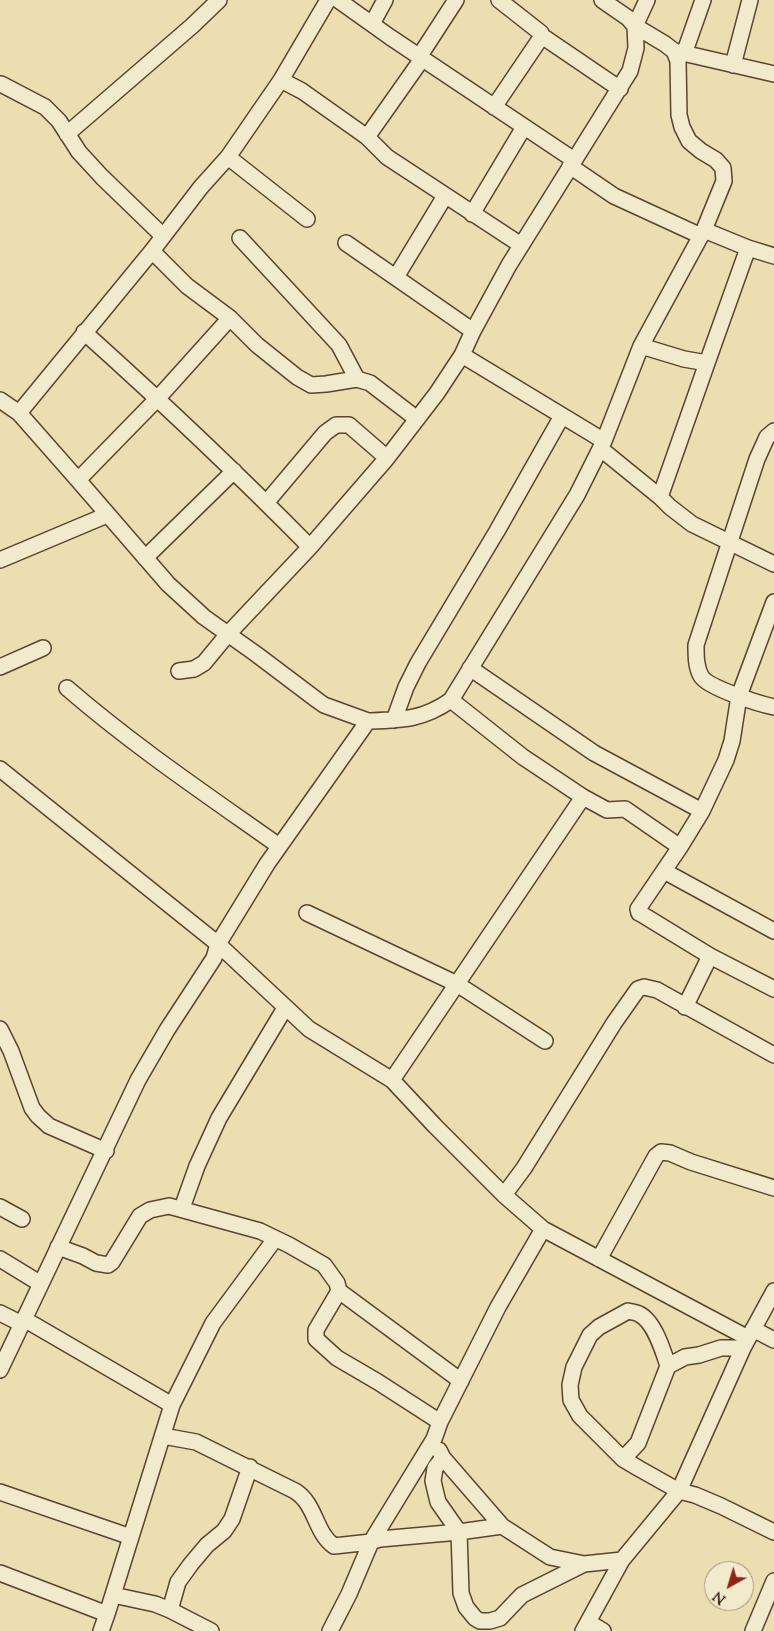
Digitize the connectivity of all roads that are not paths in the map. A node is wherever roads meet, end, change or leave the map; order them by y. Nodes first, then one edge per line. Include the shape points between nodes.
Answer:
1 (219, 0) edge
2 (328, 0) edge
3 (338, 0) edge
4 (385, 0) edge
5 (456, 0) edge
6 (499, 0) edge
7 (602, 0) edge
8 (648, 0) edge
9 (703, 0) edge
10 (750, 0) edge
11 (372, 24) junction
12 (635, 26) junction
13 (542, 36) junction
14 (679, 52) junction
15 (420, 58) junction
16 (733, 65) junction
17 (774, 74) edge
18 (282, 80) junction
19 (1, 84) edge
20 (620, 89) junction
21 (494, 107) junction
22 (524, 127) junction
23 (67, 134) junction
24 (367, 137) junction
25 (228, 157) junction
26 (572, 163) junction
27 (445, 196) junction
28 (472, 214) junction
29 (307, 220) dead end
30 (702, 233) junction
31 (163, 236) junction
32 (240, 238) dead end
33 (346, 243) dead end
34 (521, 245) junction
35 (748, 248) junction
36 (152, 251) junction
37 (774, 256) edge
38 (396, 277) junction
39 (230, 318) junction
40 (473, 331) junction
41 (84, 332) junction
42 (641, 346) junction
43 (462, 355) junction
44 (707, 363) junction
45 (357, 379) junction
46 (158, 398) junction
47 (0, 400) edge
48 (19, 413) junction
49 (562, 416) junction
50 (417, 419) junction
51 (774, 430) edge
52 (603, 445) junction
53 (386, 458) junction
54 (234, 471) junction
55 (78, 480) junction
56 (660, 497) junction
57 (266, 503) junction
58 (107, 515) junction
59 (729, 542) junction
60 (310, 547) junction
61 (3, 554) edge
62 (145, 558) junction
63 (774, 564) edge
64 (774, 602) edge
65 (228, 634) junction
66 (43, 648) dead end
67 (0, 667) edge
68 (470, 668) junction
69 (180, 671) dead end
70 (67, 688) dead end
71 (739, 696) junction
72 (451, 700) junction
73 (774, 707) edge
74 (394, 720) junction
75 (368, 721) junction
76 (0, 769) edge
77 (583, 797) junction
78 (702, 811) junction
79 (280, 846) junction
80 (680, 847) junction
81 (664, 871) junction
82 (307, 913) dead end
83 (774, 931) edge
84 (218, 944) junction
85 (710, 956) junction
86 (457, 984) junction
87 (774, 989) edge
88 (685, 1007) junction
89 (286, 1008) junction
90 (0, 1029) edge
91 (545, 1042) dead end
92 (774, 1055) edge
93 (392, 1080) junction
94 (106, 1151) junction
95 (774, 1188) edge
96 (504, 1195) junction
97 (0, 1207) edge
98 (182, 1208) junction
99 (22, 1219) dead end
100 (543, 1229) junction
101 (275, 1239) junction
102 (58, 1247) junction
103 (0, 1259) edge
104 (599, 1259) junction
105 (41, 1284) junction
106 (339, 1291) junction
107 (774, 1291) edge
108 (0, 1313) edge
109 (23, 1322) junction
110 (748, 1338) junction
111 (774, 1340) edge
112 (668, 1366) junction
113 (0, 1370) edge
114 (461, 1381) junction
115 (172, 1405) junction
116 (440, 1422) junction
117 (163, 1436) junction
118 (434, 1439) junction
119 (443, 1458) junction
120 (623, 1459) junction
121 (250, 1467) junction
122 (678, 1491) junction
123 (0, 1492) edge
124 (502, 1526) junction
125 (459, 1532) junction
126 (774, 1532) edge
127 (131, 1537) junction
128 (371, 1542) junction
129 (622, 1560) junction
130 (584, 1564) junction
131 (0, 1573) edge
132 (774, 1581) edge
133 (113, 1595) junction
134 (170, 1610) junction
135 (107, 1614) junction
136 (586, 1627) edge
137 (101, 1631) edge
138 (212, 1631) edge
139 (330, 1631) edge
140 (603, 1631) edge
141 (753, 1631) edge

1 - 23 street
2 - 18 street
3 - 11 street
4 - 11 street
5 - 15 street
6 - 13 street
7 - 12 street
8 - 12 street
9 - 14 street
10 - 16 street
11 - 15 street
12 - 14 street
12 - 20 street via 636,48 630,72
13 - 20 street
13 - 21 street
14 - 16 street
14 - 30 street via 678,107 682,127 689,141 723,168 724,181
15 - 21 street
15 - 24 street
16 - 17 street
18 - 24 street
18 - 25 street
19 - 23 street via 45,107
20 - 26 street
21 - 22 street
22 - 26 street
22 - 28 street
23 - 31 street via 102,177
24 - 27 street via 387,157
25 - 29 street
25 - 31 street via 200,187
26 - 30 street via 614,196
26 - 34 street
27 - 28 street
27 - 38 street
28 - 34 street
30 - 35 street
30 - 42 street
31 - 36 street
32 - 45 street via 339,346
33 - 38 street
34 - 40 street
35 - 37 street
35 - 44 street
36 - 39 street via 188,286
36 - 41 street
38 - 40 street
39 - 45 street via 280,364 311,385
39 - 46 street
40 - 43 street
41 - 46 street
41 - 48 street
42 - 44 street
42 - 52 street
43 - 49 street
43 - 50 street
44 - 56 street
45 - 50 street via 370,383
46 - 54 street
46 - 55 street
47 - 48 street
48 - 55 street
49 - 52 street
49 - 74 street via 418,663
50 - 53 street
51 - 59 street via 757,459
52 - 56 street
52 - 68 street via 577,495
53 - 57 street via 348,425 336,425 325,433
53 - 60 street
54 - 57 street
54 - 62 street
55 - 58 street
56 - 59 street via 692,524
57 - 60 street
58 - 61 street
58 - 62 street
59 - 63 street
59 - 71 street via 696,645 696,657 702,677 710,685
60 - 65 street
62 - 65 street via 204,618
64 - 71 street
65 - 69 street via 204,663 194,669
65 - 75 street via 324,705
66 - 67 street
68 - 72 street
68 - 78 street via 594,753
70 - 79 street via 154,758
71 - 73 street
71 - 78 street via 726,760
72 - 74 street via 431,713
72 - 77 street via 522,757
74 - 75 street
75 - 79 street
76 - 84 street
77 - 80 street via 607,810 625,809
77 - 86 street
78 - 80 street
79 - 84 street
80 - 81 street
81 - 83 street
81 - 85 street via 638,909 639,913
82 - 86 street
84 - 89 street
84 - 94 street via 214,958 138,1080
85 - 87 street
85 - 88 street
86 - 91 street
86 - 93 street
88 - 92 street
88 - 96 street via 657,990 638,989
89 - 93 street via 309,1029
89 - 98 street via 219,1118 196,1166
90 - 94 street via 38,1116 49,1126
93 - 96 street
94 - 102 street
95 - 104 street via 661,1152
96 - 100 street
97 - 99 street
98 - 101 street via 260,1231
98 - 102 street via 160,1207 140,1216 108,1265 96,1264
100 - 104 street
100 - 114 street via 498,1307
101 - 106 street via 324,1265 338,1284
101 - 115 street via 213,1323
102 - 105 street
103 - 105 street
104 - 110 street
105 - 109 street
106 - 114 street
106 - 116 street via 316,1330 316,1339 337,1358
107 - 110 street
108 - 109 street
109 - 113 street
109 - 115 street
110 - 111 street
110 - 112 street via 685,1357
110 - 122 street
112 - 120 street via 638,1444
112 - 120 street via 650,1322 640,1314 628,1311 590,1335 574,1367 571,1400 580,1416
114 - 116 street
115 - 117 street
116 - 118 street
117 - 121 street via 196,1442
117 - 127 street
118 - 119 street
118 - 128 street
119 - 124 street
119 - 125 street via 435,1468 433,1481 438,1502
120 - 122 street
121 - 128 street via 302,1495 323,1536 334,1546
121 - 134 street via 232,1519 178,1582
122 - 126 street via 721,1506
122 - 129 street
123 - 127 street
124 - 125 street
124 - 130 street via 550,1557
125 - 128 street
125 - 130 street via 460,1593 470,1614 480,1621 500,1618 522,1595
127 - 133 street
128 - 139 street
129 - 130 street
129 - 136 street
131 - 135 street
132 - 141 street
133 - 134 street
133 - 135 street
134 - 138 street
135 - 137 street
136 - 140 street

